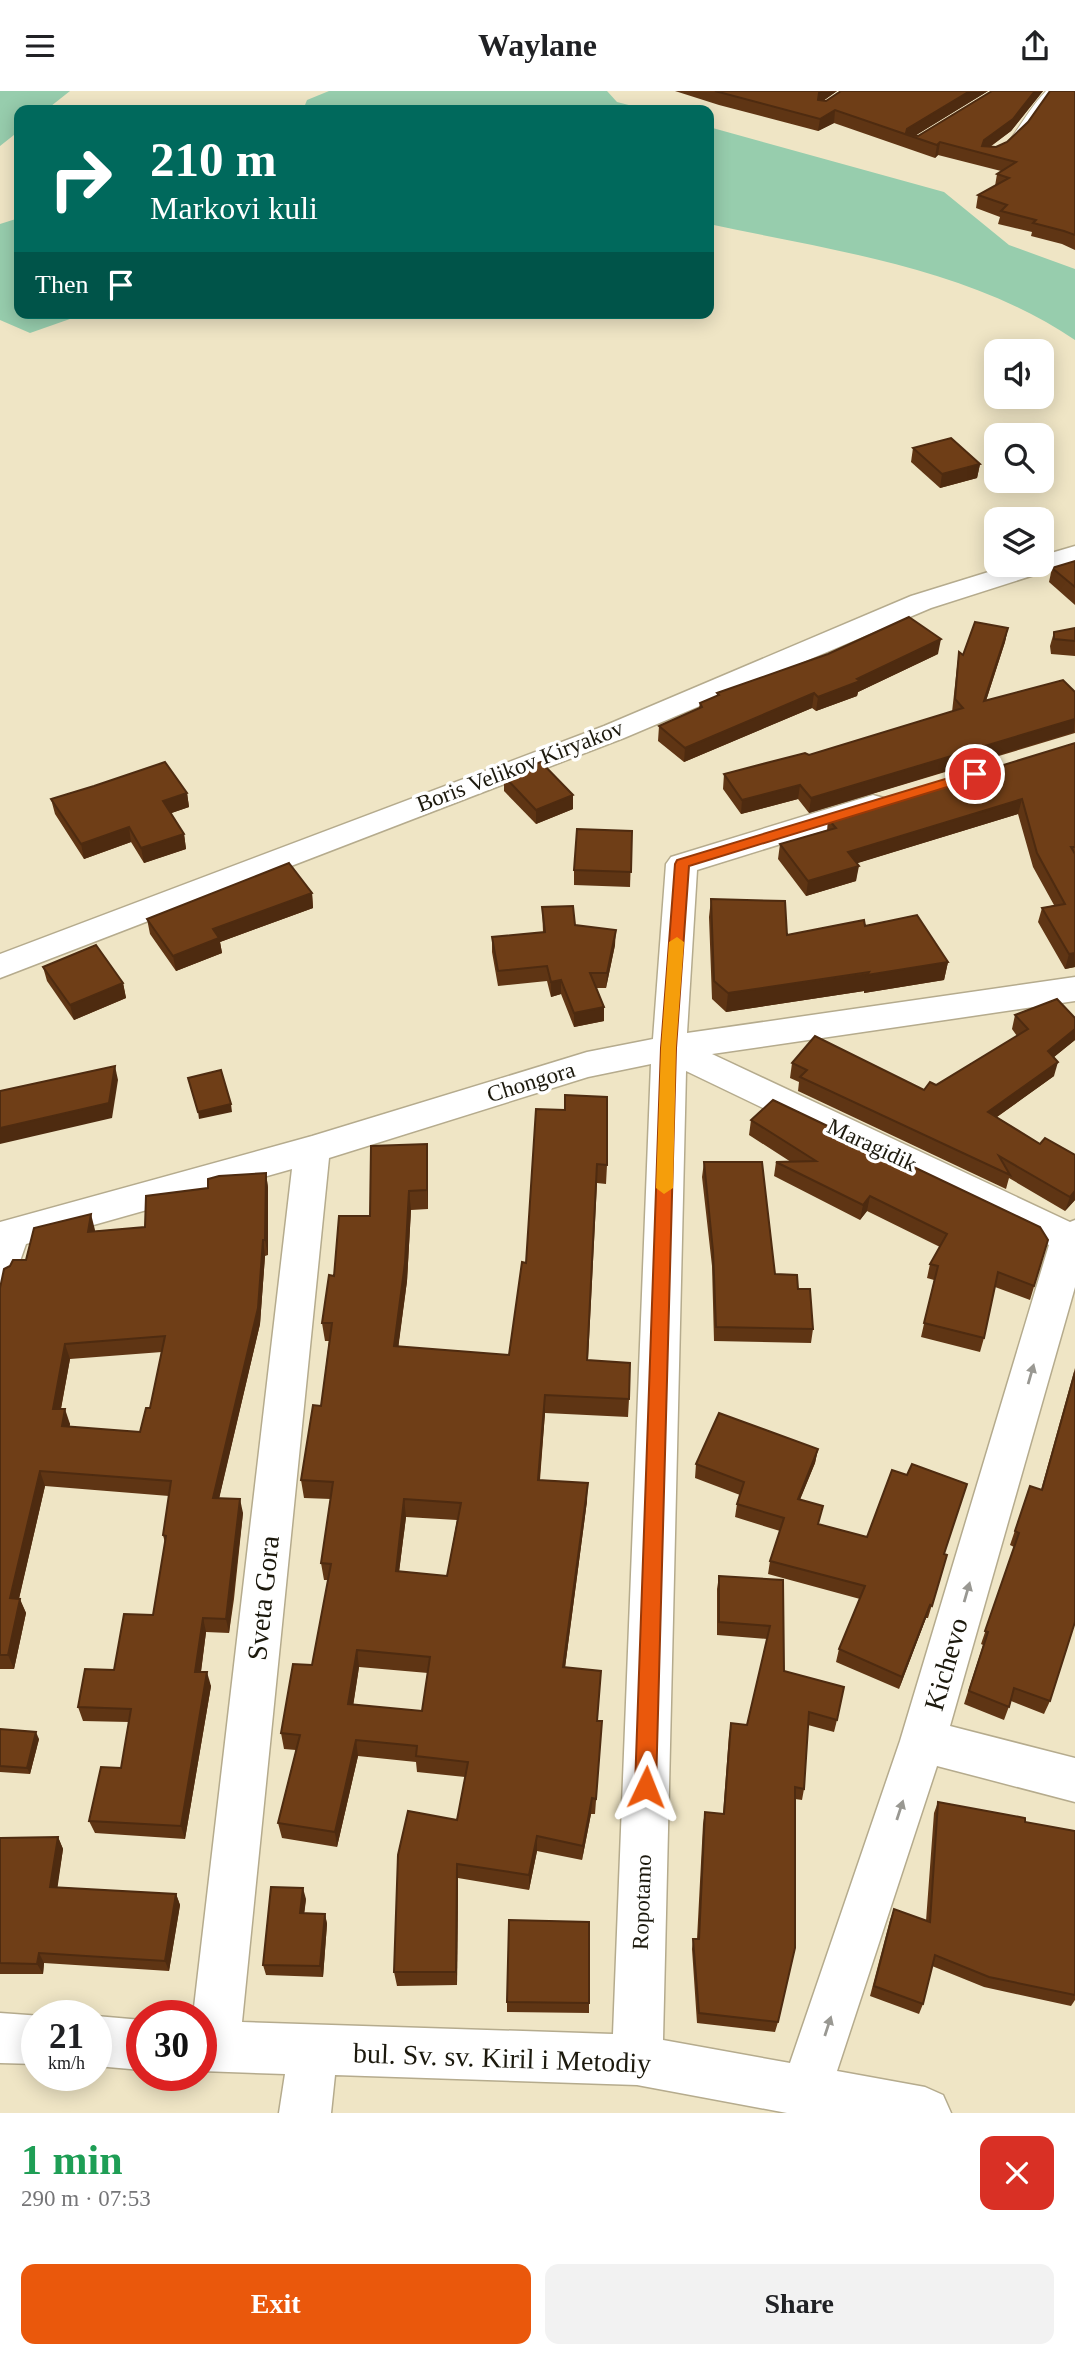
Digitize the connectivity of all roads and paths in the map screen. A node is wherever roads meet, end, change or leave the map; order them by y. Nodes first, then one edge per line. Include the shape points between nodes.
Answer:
1 (1051, 91) edge
2 (1007, 146) edge
3 (1075, 554) edge
4 (1054, 561) edge
5 (1001, 577) edge
6 (894, 799) edge
7 (0, 967) edge
8 (1075, 989) edge
9 (669, 1048) junction
10 (312, 1150) junction
11 (1074, 1238) edge
12 (3, 1248) edge
13 (923, 1741) junction
14 (1075, 1780) edge
15 (213, 2000) edge
16 (0, 2038) edge
17 (21, 2039) edge
18 (217, 2045) edge
19 (313, 2050) junction
20 (637, 2060) junction
21 (806, 2090) junction
22 (305, 2113) edge
23 (925, 2113) edge

1 - 2 lane via 1036,106 1018,138
3 - 4 street, Boris Velikov Kiryakov
5 - 7 street, Boris Velikov Kiryakov via 921,602 614,732
6 - 9 street, Ropotamo via 682,864
8 - 9 street, Chongora
9 - 10 street, Chongora via 587,1065
9 - 11 street, Maragidik
9 - 20 street, Ropotamo
10 - 12 street, Chongora
10 - 15 street, Sveta Gora
13 -> 11 street, Kichevo
13 - 14 street
21 -> 13 street, Kichevo
16 - 17 street
18 - 19 street, bul. Sv. sv. Kiril i Metodiy
19 - 20 street, bul. Sv. sv. Kiril i Metodiy
19 - 22 street
20 - 21 street, bul. Sv. sv. Kiril i Metodiy
21 - 23 street, bul. Sv. sv. Kiril i Metodiy

